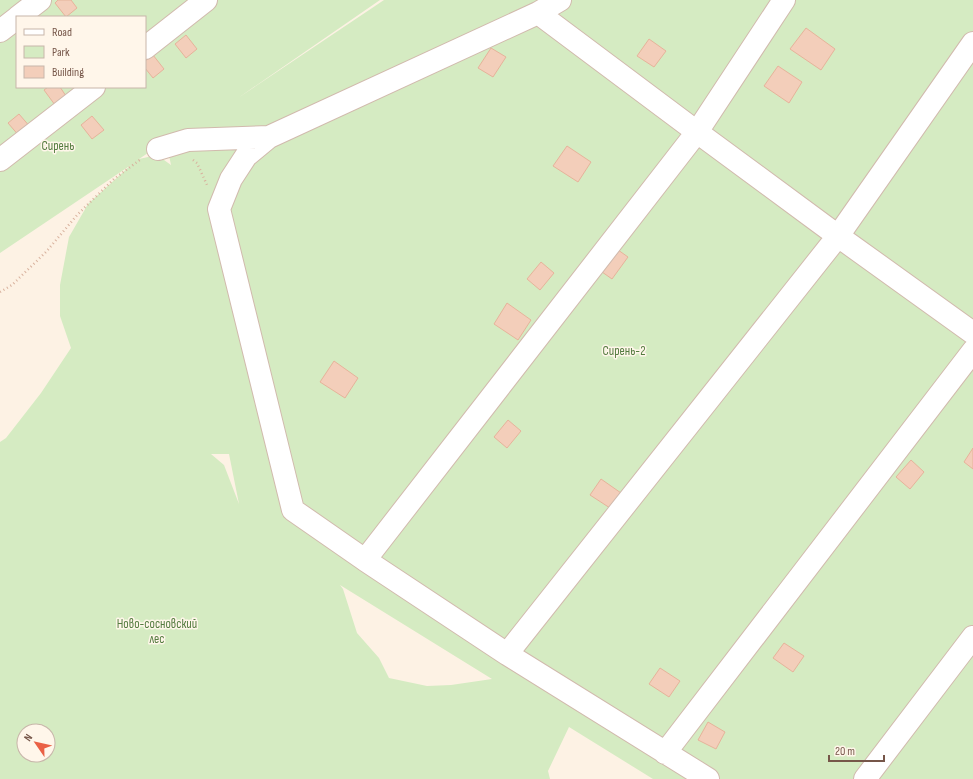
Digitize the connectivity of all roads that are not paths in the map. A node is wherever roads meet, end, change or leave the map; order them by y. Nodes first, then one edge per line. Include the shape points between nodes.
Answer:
1 (40, 0) edge
2 (206, 0) edge
3 (560, 0) edge
4 (784, 0) edge
5 (538, 13) junction
6 (18, 16) edge
7 (16, 18) edge
8 (0, 31) edge
9 (973, 43) edge
10 (146, 47) edge
11 (93, 88) edge
12 (697, 132) junction
13 (269, 137) junction
14 (168, 146) road end
15 (0, 160) edge
16 (838, 236) junction
17 (973, 333) edge
18 (973, 351) edge
19 (365, 560) junction
20 (973, 637) edge
21 (507, 654) junction
22 (665, 753) junction
23 (708, 779) edge
24 (865, 779) edge

1 - 6 lane
2 - 10 lane
3 - 5 lane
4 - 12 lane
5 - 12 lane
5 - 13 lane
7 - 8 lane
9 - 16 lane
11 - 15 lane
12 - 16 lane
12 - 19 lane
13 - 14 lane via 188,140
13 - 19 lane via 246,156 231,179 219,208 293,510
16 - 17 lane
16 - 21 lane
18 - 22 lane
19 - 21 lane
20 - 24 lane
21 - 22 lane
22 - 23 lane

